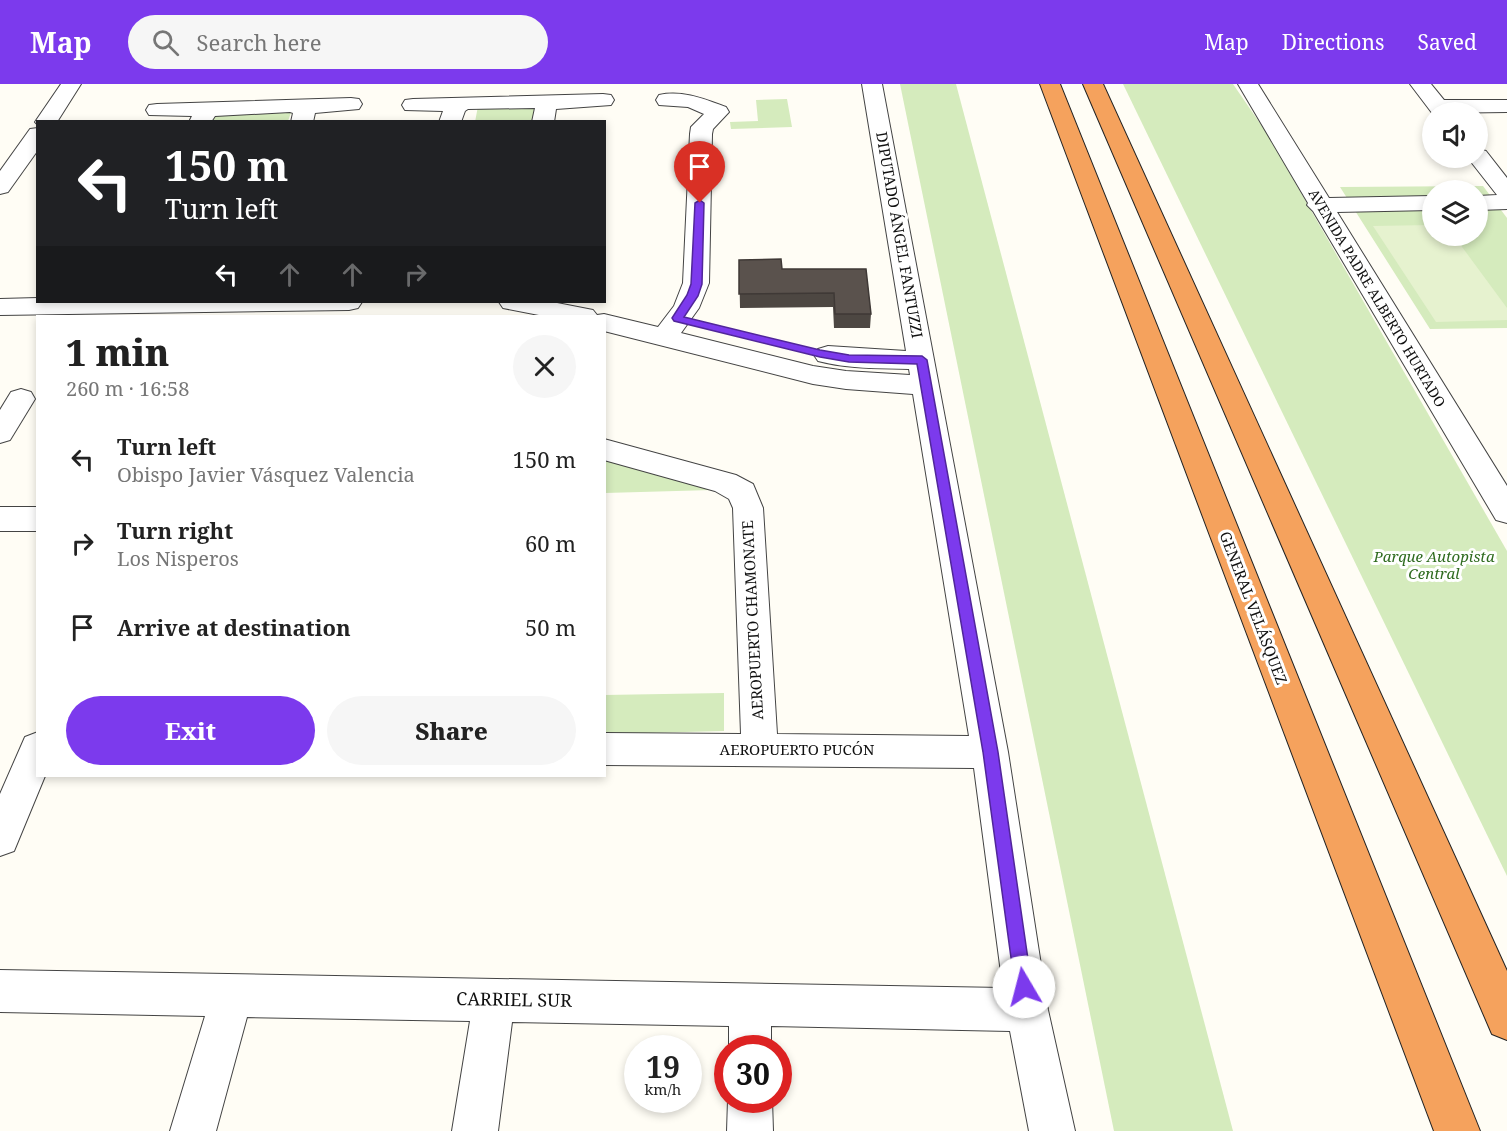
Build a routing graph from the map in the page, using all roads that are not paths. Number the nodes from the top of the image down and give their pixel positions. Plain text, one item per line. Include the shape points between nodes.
1 (70, 84) edge
2 (872, 84) edge
3 (1050, 84) edge
4 (1093, 84) edge
5 (1248, 84) edge
6 (1420, 84) edge
7 (603, 100) dead end
8 (667, 100) dead end
9 (1434, 102) edge
10 (351, 104) dead end
11 (413, 105) dead end
12 (1507, 106) edge
13 (1488, 107) edge
14 (157, 110) dead end
15 (545, 112) edge
16 (454, 113) edge
17 (303, 114) edge
18 (205, 116) edge
19 (47, 120) edge
20 (32, 142) edge
21 (0, 151) edge
22 (1487, 168) edge
23 (0, 187) edge
24 (1507, 193) edge
25 (1507, 202) edge
26 (1422, 203) edge
27 (1488, 203) edge
28 (1319, 205) junction
29 (36, 288) edge
30 (0, 289) edge
31 (606, 302) edge
32 (333, 303) edge
33 (517, 303) edge
34 (100, 304) edge
35 (0, 307) edge
36 (221, 310) edge
37 (579, 315) edge
38 (606, 322) edge
39 (671, 327) junction
40 (924, 373) junction
41 (21, 399) dead end
42 (0, 433) edge
43 (606, 450) edge
44 (1493, 467) edge
45 (1507, 512) edge
46 (0, 519) edge
47 (36, 519) edge
48 (606, 749) edge
49 (760, 750) junction
50 (990, 752) junction
51 (36, 753) edge
52 (0, 838) edge
53 (0, 991) edge
54 (232, 995) junction
55 (494, 999) junction
56 (750, 1004) junction
57 (1027, 1010) junction
58 (1507, 1019) edge
59 (750, 1035) edge
60 (750, 1113) edge
61 (193, 1131) edge
62 (475, 1131) edge
63 (750, 1131) edge
64 (1052, 1131) edge
65 (1456, 1131) edge

1 - 19 street
2 - 40 street, DIPUTADO ÁNGEL FANTUZZI
3 - 65 highway, GENERAL VELÁSQUEZ
4 - 58 highway
5 - 28 street, AVENIDA PADRE ALBERTO HURTADO
6 - 9 street
7 - 15 street
8 - 39 street via 691,101 718,112 702,128 698,272 693,296
10 - 17 street
11 - 16 street
12 - 13 street
14 - 18 street
15 - 16 street via 542,101 468,102
17 - 18 street via 290,106
20 - 21 street
20 - 23 street
22 - 24 street
25 - 27 street
26 - 28 street
28 - 44 street, AVENIDA PADRE ALBERTO HURTADO
29 - 30 street
31 - 39 street
32 - 36 street
33 - 37 street
34 - 35 street
34 - 36 street
38 - 39 street
39 - 40 street via 813,375 855,381
40 - 50 street, DIPUTADO ÁNGEL FANTUZZI
41 - 42 street
43 - 49 street, AEROPUERTO CHAMONATE via 725,483 742,492 748,508
44 - 45 street, AVENIDA PADRE ALBERTO HURTADO
46 - 47 street
48 - 49 street, AEROPUERTO PUCÓN
49 - 50 street, AEROPUERTO PUCÓN
50 - 57 street, DIPUTADO ÁNGEL FANTUZZI
51 - 52 street
53 - 54 street, CARRIEL SUR
54 - 55 street, CARRIEL SUR
54 - 61 street
55 - 56 street, CARRIEL SUR
55 - 62 street
56 - 57 street, CARRIEL SUR
56 - 59 street
57 - 64 street, DIPUTADO ÁNGEL FANTUZZI
60 - 63 street

